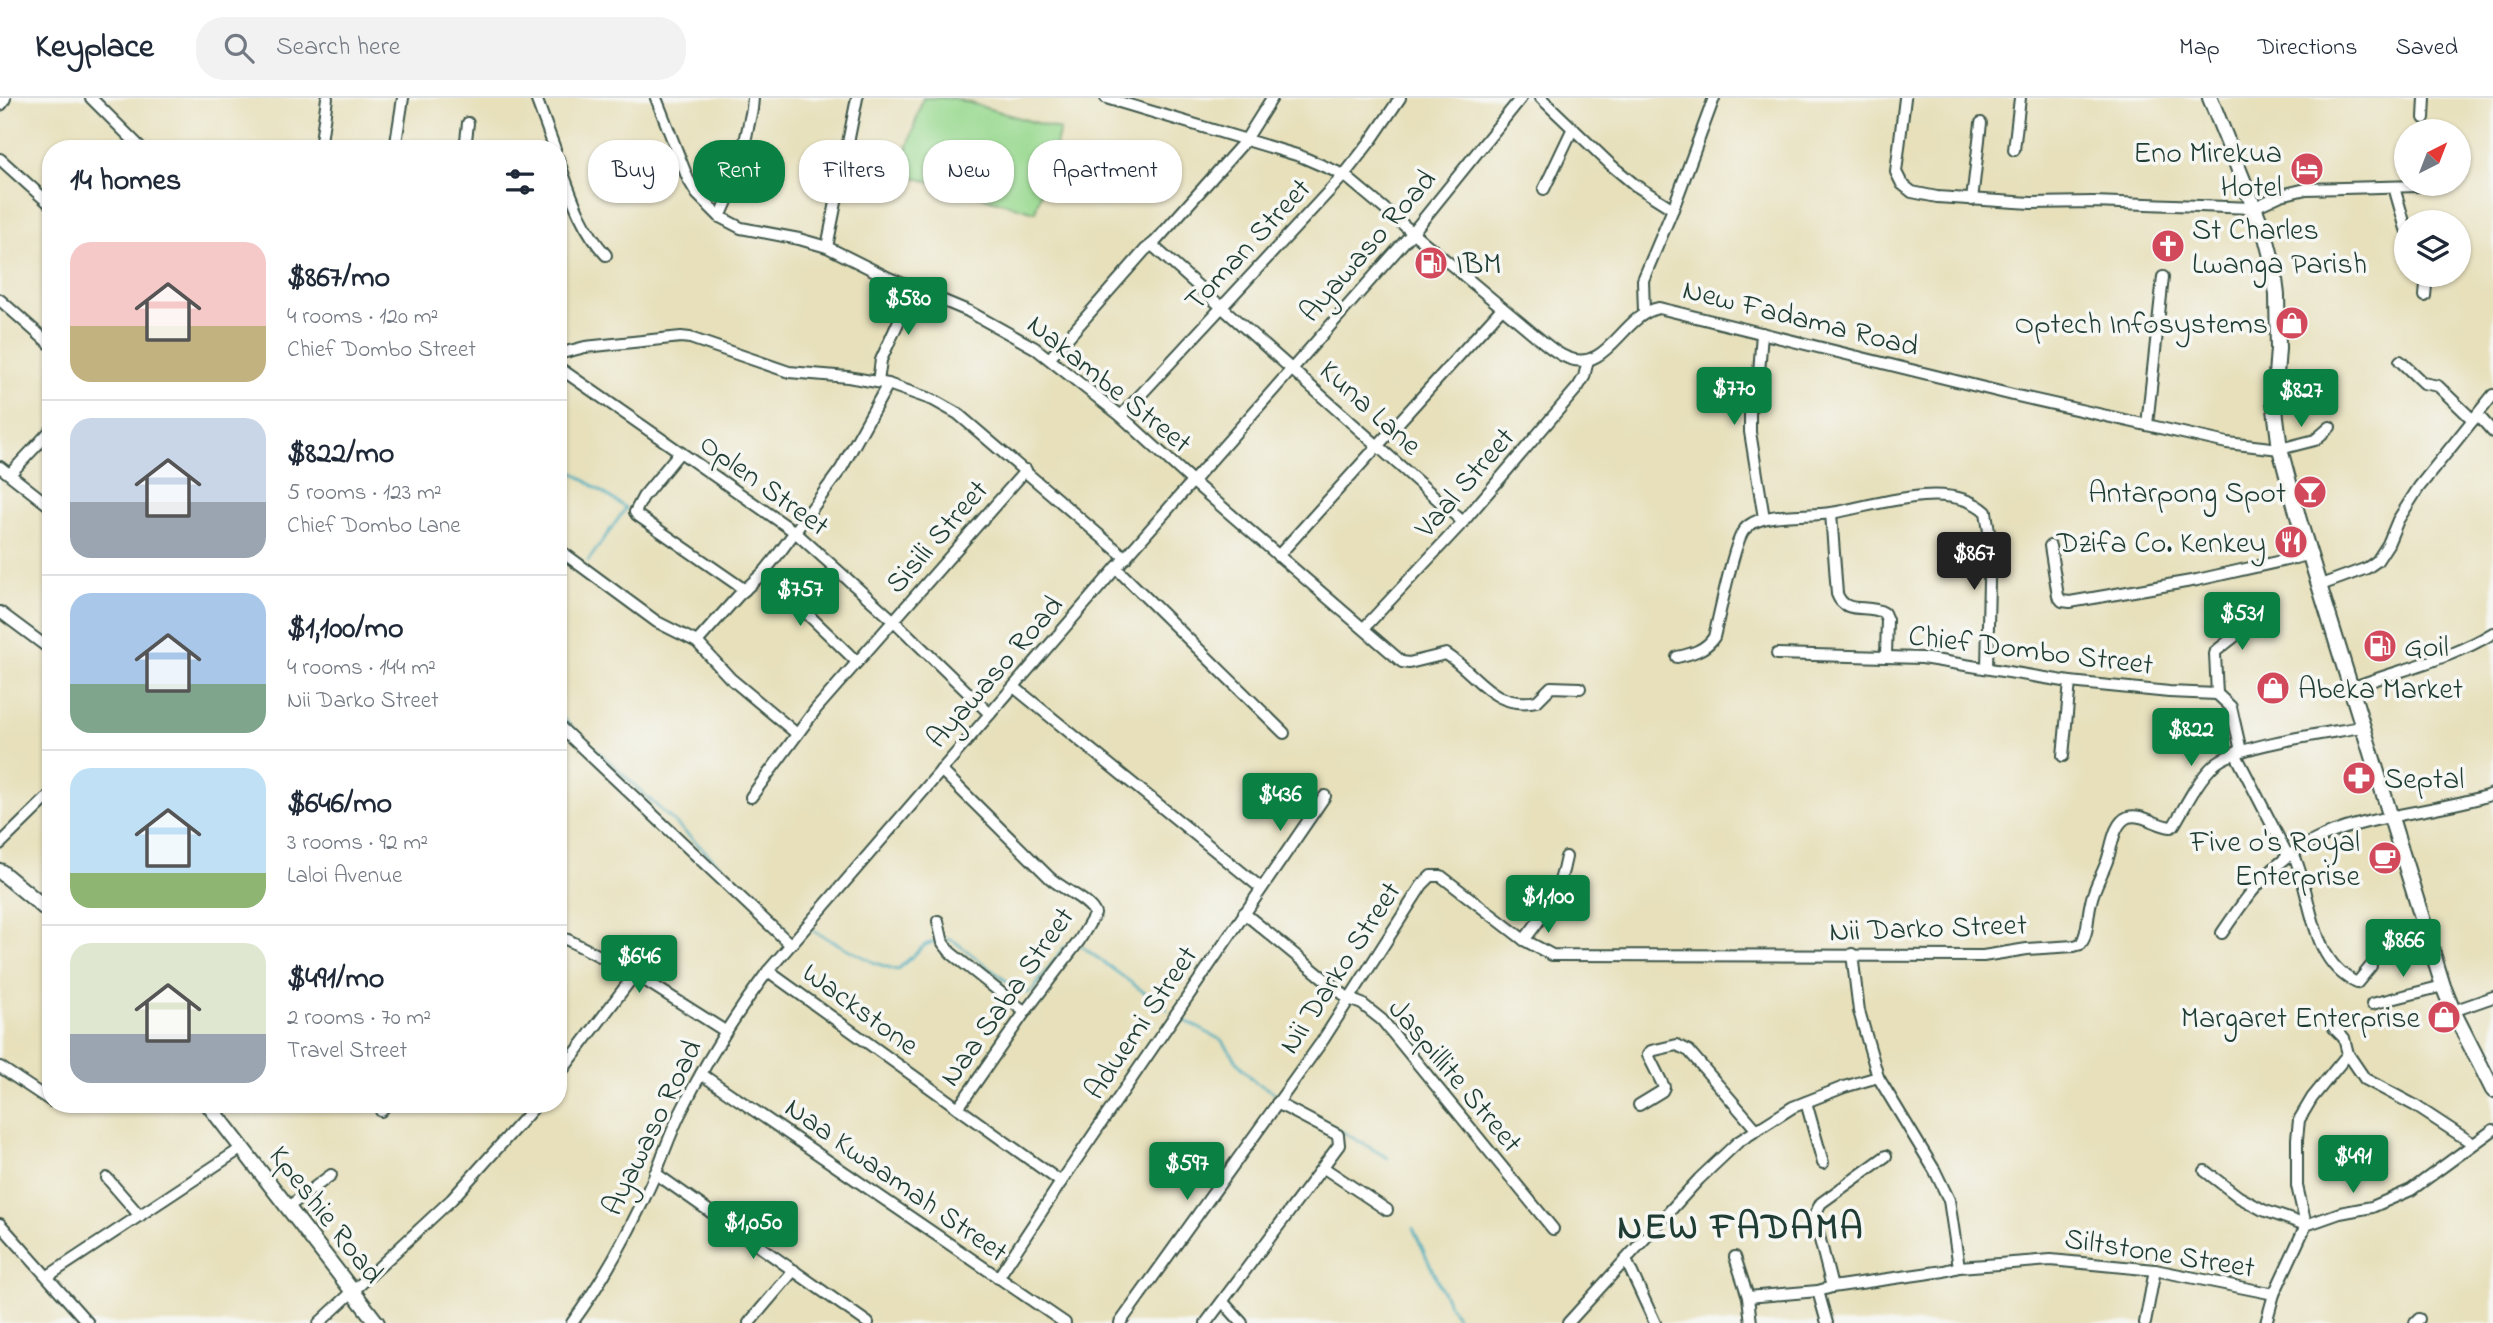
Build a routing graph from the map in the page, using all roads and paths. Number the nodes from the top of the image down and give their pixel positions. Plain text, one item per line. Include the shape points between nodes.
1 (4, 98) edge
2 (91, 98) edge
3 (327, 98) edge
4 (403, 98) edge
5 (536, 98) edge
6 (656, 98) edge
7 (753, 98) edge
8 (857, 98) edge
9 (1106, 98) edge
10 (1148, 98) edge
11 (1272, 98) edge
12 (1400, 98) edge
13 (1521, 98) edge
14 (1542, 98) edge
15 (1714, 98) edge
16 (1905, 98) edge
17 (2020, 98) edge
18 (2210, 98) edge
19 (2425, 98) edge
20 (0, 103) edge
21 (1142, 109) junction
22 (2424, 118) dead end
23 (468, 123) dead end
24 (1980, 123) dead end
25 (1573, 128) junction
26 (133, 140) edge
27 (321, 140) edge
28 (396, 140) edge
29 (466, 140) edge
30 (552, 140) edge
31 (1245, 141) junction
32 (2014, 150) dead end
33 (0, 159) edge
34 (1344, 175) junction
35 (567, 183) edge
36 (2394, 187) edge
37 (1544, 189) dead end
38 (42, 197) edge
39 (1972, 200) junction
40 (2253, 208) junction
41 (1673, 209) junction
42 (720, 217) junction
43 (1413, 232) junction
44 (1152, 245) junction
45 (827, 247) junction
46 (606, 254) dead end
47 (2163, 277) dead end
48 (2426, 287) edge
49 (914, 288) junction
50 (2425, 296) dead end
51 (0, 300) edge
52 (1222, 307) junction
53 (1502, 308) junction
54 (1644, 312) junction
55 (1762, 334) junction
56 (42, 337) edge
57 (567, 352) edge
58 (1050, 358) junction
59 (1588, 360) junction
60 (2400, 361) dead end
61 (1292, 369) junction
62 (567, 373) edge
63 (883, 383) junction
64 (2493, 395) edge
65 (1121, 416) junction
66 (2475, 417) junction
67 (2147, 425) junction
68 (2330, 427) dead end
69 (2493, 432) edge
70 (42, 438) edge
71 (1378, 445) junction
72 (2280, 449) junction
73 (680, 452) junction
74 (5, 470) edge
75 (1026, 470) junction
76 (1192, 481) junction
77 (42, 499) edge
78 (1831, 513) junction
79 (1764, 518) junction
80 (1463, 522) junction
81 (795, 531) junction
82 (2050, 546) dead end
83 (2308, 555) junction
84 (567, 556) edge
85 (1279, 556) junction
86 (1126, 558) junction
87 (1116, 568) junction
88 (764, 572) junction
89 (2318, 586) junction
90 (745, 590) junction
91 (2239, 606) dead end
92 (0, 612) edge
93 (894, 621) junction
94 (1364, 628) junction
95 (2493, 633) edge
96 (697, 642) junction
97 (42, 643) edge
98 (1777, 654) dead end
99 (1886, 655) junction
100 (1677, 657) dead end
101 (857, 662) junction
102 (1987, 668) junction
103 (2070, 682) junction
104 (1014, 687) junction
105 (1580, 688) dead end
106 (2350, 688) junction
107 (2217, 694) junction
108 (990, 714) junction
109 (2361, 727) junction
110 (567, 733) edge
111 (1284, 733) dead end
112 (797, 734) junction
113 (2238, 752) junction
114 (2063, 756) dead end
115 (941, 769) junction
116 (2493, 794) edge
117 (1325, 796) dead end
118 (751, 797) dead end
119 (42, 803) edge
120 (2391, 817) junction
121 (0, 845) edge
122 (2291, 855) junction
123 (1566, 857) dead end
124 (0, 871) edge
125 (1261, 888) junction
126 (42, 906) edge
127 (1244, 913) junction
128 (938, 921) dead end
129 (2222, 933) dead end
130 (567, 940) edge
131 (1524, 940) junction
132 (790, 944) junction
133 (1852, 954) junction
134 (2371, 967) dead end
135 (768, 971) junction
136 (635, 974) junction
137 (2443, 985) junction
138 (2493, 996) edge
139 (1349, 999) junction
140 (2372, 1004) dead end
141 (1025, 1012) junction
142 (2453, 1012) junction
143 (2334, 1028) dead end
144 (725, 1031) junction
145 (2348, 1054) junction
146 (567, 1064) edge
147 (0, 1067) edge
148 (701, 1074) junction
149 (1878, 1077) junction
150 (2493, 1090) edge
151 (42, 1095) edge
152 (1278, 1101) junction
153 (1806, 1102) junction
154 (1639, 1105) dead end
155 (958, 1108) junction
156 (215, 1113) edge
157 (529, 1113) edge
158 (1756, 1129) junction
159 (2493, 1130) edge
160 (2473, 1143) junction
161 (242, 1148) junction
162 (1886, 1156) dead end
163 (1823, 1163) dead end
164 (1324, 1168) junction
165 (2205, 1171) dead end
166 (655, 1173) junction
167 (331, 1175) dead end
168 (107, 1178) dead end
169 (1061, 1182) junction
170 (288, 1207) junction
171 (1387, 1210) dead end
172 (139, 1216) junction
173 (0, 1224) edge
174 (2306, 1226) junction
175 (1553, 1229) dead end
176 (1735, 1257) dead end
177 (1626, 1260) junction
178 (1959, 1267) junction
179 (793, 1270) junction
180 (2155, 1270) junction
181 (48, 1276) junction
182 (998, 1278) junction
183 (1832, 1287) junction
184 (353, 1291) junction
185 (1818, 1291) junction
186 (2274, 1294) junction
187 (1748, 1297) junction
188 (1223, 1302) junction
189 (79, 1314) junction
190 (69, 1323) edge
191 (88, 1323) edge
192 (319, 1323) edge
193 (377, 1323) edge
194 (572, 1323) edge
195 (749, 1323) edge
196 (868, 1323) edge
197 (1065, 1323) edge
198 (1120, 1323) edge
199 (1206, 1323) edge
200 (1242, 1323) edge
201 (1568, 1323) edge
202 (1655, 1323) edge
203 (1751, 1323) edge
204 (1827, 1323) edge
205 (2145, 1323) edge
206 (2266, 1323) edge

1 - 20 street
2 - 26 street
3 - 27 street
4 - 28 street
5 - 30 street
6 - 42 street, Nakambe Street via 688,180
7 - 42 street via 737,179
8 - 45 street
9 - 21 street
10 - 21 street
11 - 31 street
12 - 34 street, Toman Street
13 - 43 street, Ayawaso Road
14 - 25 street
15 - 41 street
16 - 39 street via 1896,172 1902,184 1912,192
17 - 32 street
18 - 40 street
19 - 22 street
21 - 31 street
23 - 29 street
24 - 39 street
25 - 37 street
25 - 41 street via 1635,186
31 - 34 street via 1300,156
31 - 44 street
33 - 38 street
34 - 43 street
34 - 52 street, Toman Street
35 - 46 street via 590,237
36 - 40 street via 2306,190
39 - 40 street
40 - 72 street via 2266,237 2277,295 2274,401
41 - 54 street via 1643,279
42 - 45 street, Nakambe Street via 741,228
43 - 53 street
43 - 61 street, Ayawaso Road
44 - 52 street, Kuna Lane
44 - 58 street
45 - 49 street, Nakambe Street
47 - 67 street
48 - 50 street
49 - 58 street, Nakambe Street via 968,311
49 - 63 street via 881,360
51 - 56 street
52 - 61 street, Kuna Lane
52 - 65 street, Toman Street
53 - 59 street via 1565,358
53 - 71 street
54 - 55 street, New Fadama Road via 1666,309
54 - 59 street, New Fadama Road via 1602,354
55 - 67 street, New Fadama Road
55 - 79 street via 1750,432
57 - 63 street via 681,337 789,372
58 - 65 street, Nakambe Street
59 - 80 street, Vaal Street via 1578,387
60 - 66 street via 2423,383 2438,386
61 - 71 street, Kuna Lane
61 - 76 street, Ayawaso Road
62 - 73 street, Oplen Street
63 - 75 street via 958,414
63 - 81 street via 841,469
64 - 66 street
65 - 76 street, Nakambe Street
66 - 69 street
66 - 89 street via 2419,487 2377,561
67 - 72 street, New Fadama Road via 2227,443
68 - 72 street via 2315,440
70 - 74 street
71 - 80 street, Kuna Lane
71 - 85 street
72 - 83 street
73 - 81 street, Oplen Street
73 - 90 street via 636,508 636,515
74 - 77 street
75 - 86 street
75 - 93 street, Sisili Street
76 - 85 street, Nakambe Street
76 - 86 street, Ayawaso Road
78 - 79 street
78 - 99 street via 1839,600 1847,607 1884,614
78 - 102 street via 1921,496 1973,503 1986,512 1990,538
79 - 100 street via 1748,525 1739,539 1714,637 1698,651
80 - 94 street, Vaal Street
81 - 88 street
81 - 93 street, Oplen Street
82 - 83 street via 2058,596 2070,602
83 - 89 street
84 - 96 street via 657,622
85 - 94 street, Nakambe Street
86 - 87 street, Ayawaso Road
87 - 104 street, Ayawaso Road
87 - 111 street
88 - 90 street
88 - 101 street
89 - 106 street
90 - 96 street
91 - 107 street via 2234,636 2215,654
92 - 97 street
93 - 101 street, Sisili Street
93 - 108 street, Oplen Street
94 - 105 street, Nakambe Street via 1405,663 1449,656 1503,699 1534,702 1551,687
95 - 106 street via 2450,655
96 - 112 street via 730,678
98 - 99 street, Chief Dombo Street
99 - 102 street, Chief Dombo Street
101 - 112 street, Sisili Street
102 - 103 street, Chief Dombo Street
103 - 107 street, Chief Dombo Street
103 - 114 street
104 - 108 street, Ayawaso Road
104 - 125 street
106 - 109 street
107 - 113 street via 2231,707
108 - 115 street, Ayawaso Road
109 - 113 street
109 - 120 street
110 - 132 street
112 - 118 street, Sisili Street
113 - 122 street
113 - 133 street, Nii Darko Street via 2213,765 2171,827 2138,816 2122,821 2093,894 2081,944 1983,956
115 - 132 street, Ayawaso Road
115 - 141 street, Naa Saba Street via 1050,878 1094,910 1077,944
116 - 120 street
117 - 125 street, Aduemi Street
119 - 121 street
120 - 122 street via 2328,835
120 - 137 street
122 - 129 street via 2262,880
122 - 134 street via 2303,875 2321,946 2331,963 2357,983
123 - 131 street via 1549,909
124 - 126 street
125 - 127 street, Aduemi Street
127 - 139 street, Jaspillite Street
127 - 169 street, Aduemi Street
128 - 141 street via 951,953
130 - 136 street
131 - 133 street, Nii Darko Street via 1552,955
131 - 139 street, Nii Darko Street via 1449,881 1431,876
132 - 135 street, Ayawaso Road
133 - 149 street via 1859,1011
135 - 144 street, Ayawaso Road
135 - 155 street, Wackstone
136 - 144 street
136 - 146 street
137 - 140 street
137 - 142 street
138 - 142 street
139 - 152 street, Nii Darko Street
139 - 175 street, Jaspillite Street via 1373,1012
141 - 155 street, Naa Saba Street
142 - 150 street
143 - 145 street via 2344,1038
144 - 148 street, Ayawaso Road
145 - 160 street via 2365,1079
145 - 174 street via 2299,1120 2297,1186
147 - 151 street
148 - 166 street, Ayawaso Road
148 - 182 street, Naa Kwaamah Street
149 - 153 street
149 - 178 street via 1949,1200
152 - 164 street via 1338,1135 1339,1145
152 - 198 street, Nii Darko Street
153 - 158 street
153 - 163 street
154 - 158 street via 1664,1087 1648,1055 1677,1045 1689,1051
155 - 169 street, Wackstone
156 - 161 street, Kpeshie Road
157 - 184 street via 466,1185
158 - 177 street via 1718,1160
159 - 160 street
160 - 174 street via 2412,1189 2372,1207
161 - 170 street, Kpeshie Road
161 - 172 street
162 - 183 street via 1821,1203 1814,1216
164 - 171 street
164 - 188 street
165 - 174 street via 2239,1197
166 - 179 street
166 - 194 street, Ayawaso Road via 607,1273
167 - 170 street
168 - 172 street
169 - 182 street, Aduemi Street
170 - 184 street, Kpeshie Road
172 - 181 street
173 - 181 street
174 - 186 street
176 - 187 street
177 - 201 street
177 - 202 street
178 - 180 street, Siltstone Street via 2051,1260
178 - 183 street, Siltstone Street
179 - 195 street
179 - 196 street
180 - 186 street, Siltstone Street
180 - 205 street
181 - 189 street
182 - 197 street, Naa Kwaamah Street
183 - 185 street, Siltstone Street
184 - 192 street
184 - 193 street, Kpeshie Road
185 - 187 street, Siltstone Street
185 - 204 street
186 - 206 street
187 - 203 street
188 - 199 street
188 - 200 street
189 - 190 street
189 - 191 street

